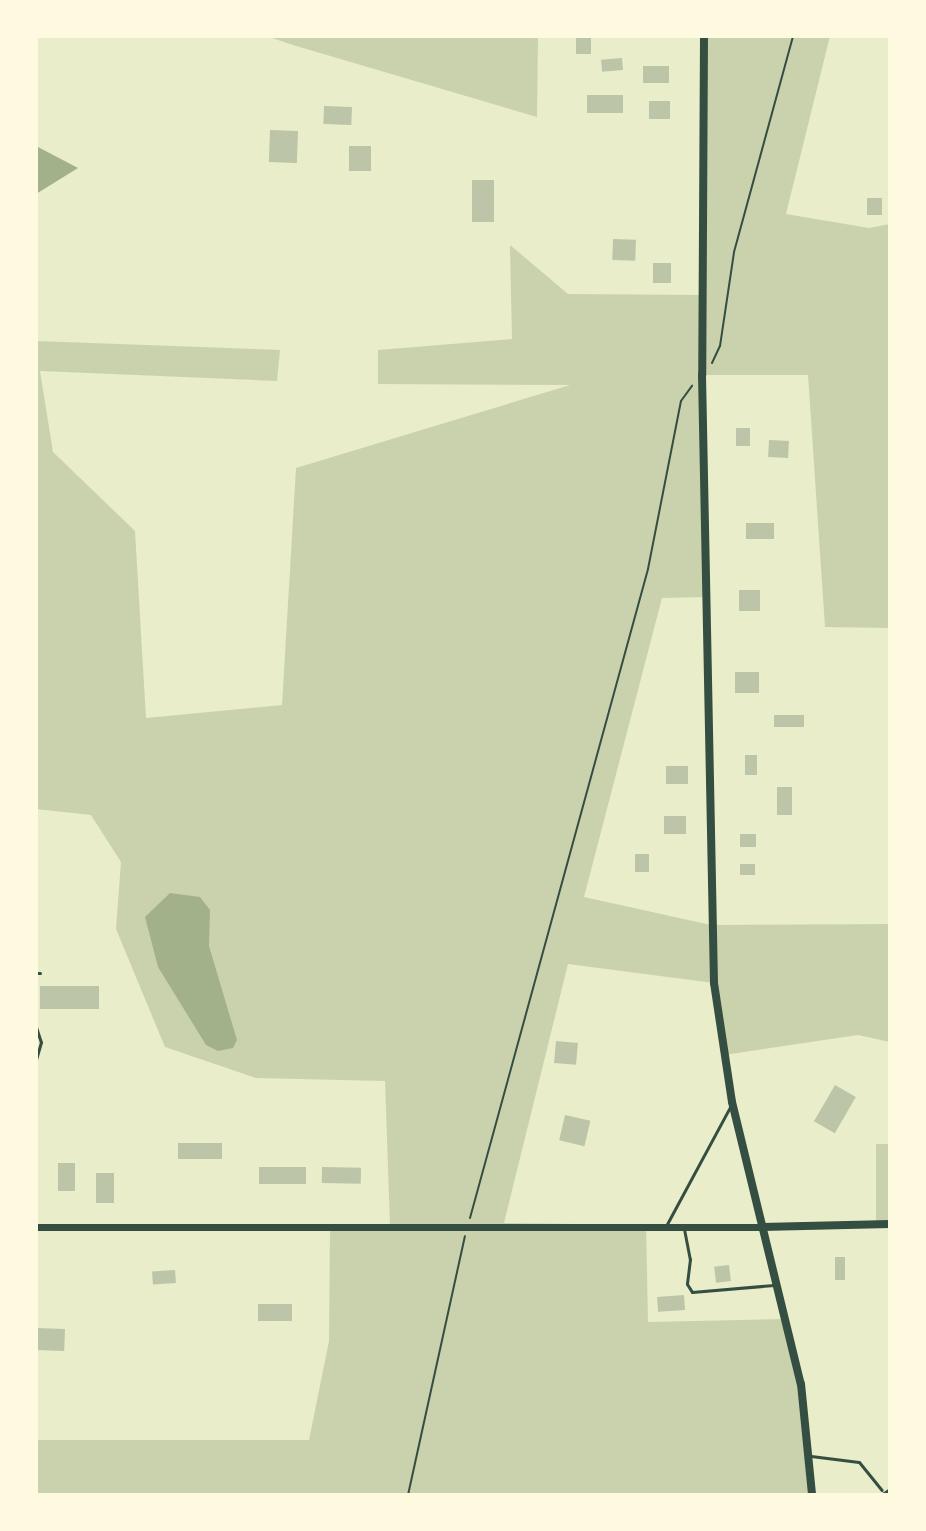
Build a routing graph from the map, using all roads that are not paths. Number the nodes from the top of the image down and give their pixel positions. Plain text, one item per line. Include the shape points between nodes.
1 (704, 36) edge
2 (36, 1027) edge
3 (36, 1060) edge
4 (732, 1102) junction
5 (667, 1224) junction
6 (890, 1224) edge
7 (683, 1225) junction
8 (36, 1227) edge
9 (761, 1227) junction
10 (776, 1285) junction
11 (811, 1456) junction
12 (890, 1489) edge
13 (882, 1492) edge
14 (812, 1495) edge

1 - 4 street via 702,375 712,952
2 - 3 lane via 41,1042
4 - 5 lane
4 - 9 street
5 - 7 street
5 - 8 street
6 - 9 street
7 - 9 street
7 - 10 lane via 692,1292
9 - 10 street
10 - 11 street via 801,1384
11 - 13 lane via 859,1462
11 - 14 street
12 - 13 lane

